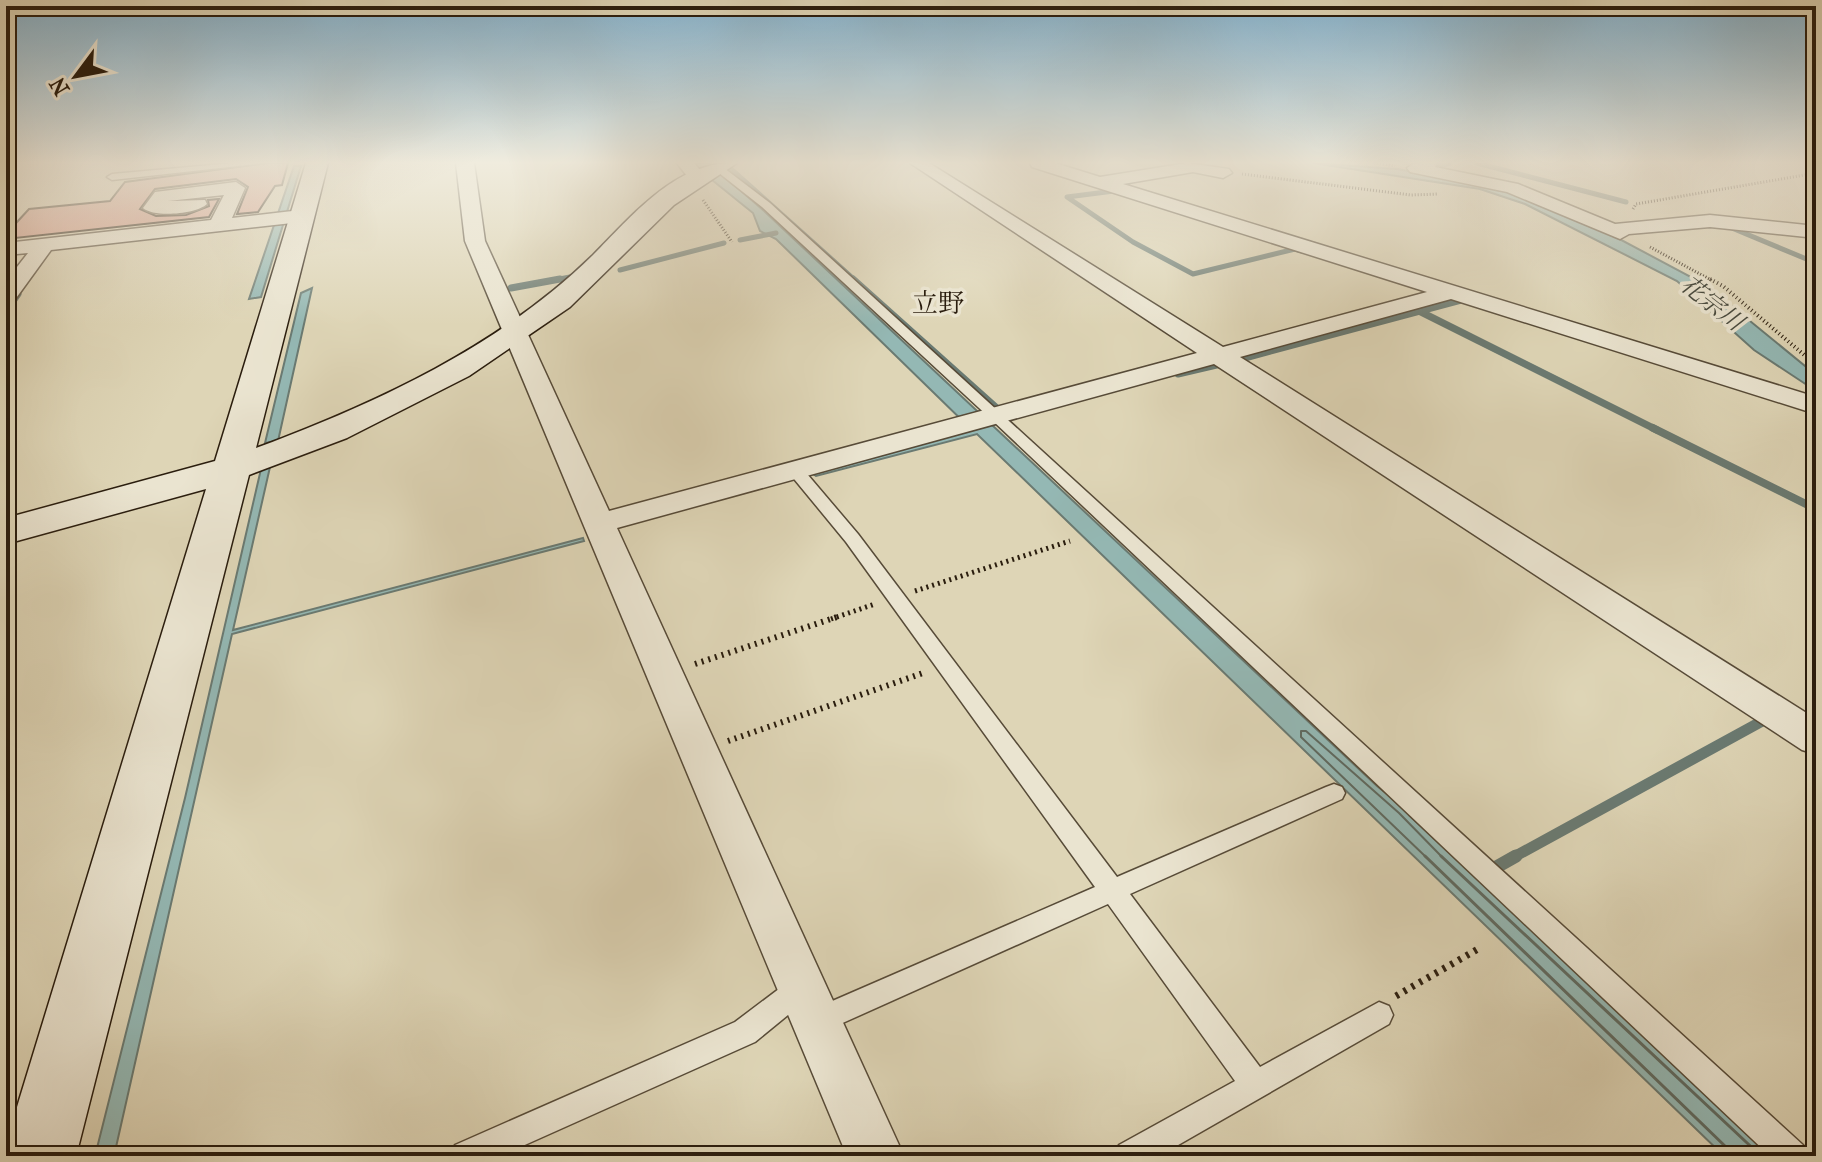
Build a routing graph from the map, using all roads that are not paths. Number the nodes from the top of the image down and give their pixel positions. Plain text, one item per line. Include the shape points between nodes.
1 (223, 217) edge
2 (290, 217) edge
3 (301, 217) edge
4 (472, 217) edge
5 (645, 217) edge
6 (778, 217) edge
7 (1003, 217) edge
8 (1210, 217) edge
9 (1582, 217) edge
10 (219, 225) junction
11 (1816, 232) edge
12 (46, 243) junction
13 (6, 249) edge
14 (1449, 293) junction
15 (6, 296) edge
16 (515, 333) junction
17 (1220, 356) junction
18 (1816, 406) edge
19 (983, 421) junction
20 (229, 471) junction
21 (796, 471) junction
22 (599, 523) junction
23 (6, 531) edge
24 (1816, 739) edge
25 (1334, 793) dead end
26 (1112, 891) junction
27 (809, 1004) junction
28 (1376, 1017) road end
29 (1256, 1085) junction
30 (32, 1148) edge
31 (466, 1156) edge
32 (876, 1156) edge
33 (1130, 1156) edge
34 (1792, 1156) edge

1 - 10 street
2 - 10 street
3 - 20 street
4 - 16 street via 475,241
5 - 16 street via 581,282
6 - 19 lane
7 - 17 street
8 - 14 street
9 - 11 street via 1617,232 1710,221
10 - 12 street
12 - 13 street
12 - 15 street
14 - 17 street
14 - 18 street
16 - 20 street via 447,377 376,413
16 - 22 street
17 - 19 street
17 - 24 street
19 - 21 street
19 - 34 lane
20 - 23 street
20 - 30 street
21 - 22 street
21 - 26 lane
22 - 27 street
25 - 26 lane
26 - 27 lane
26 - 29 lane
27 - 31 lane
27 - 32 street
28 - 29 lane
29 - 33 lane

